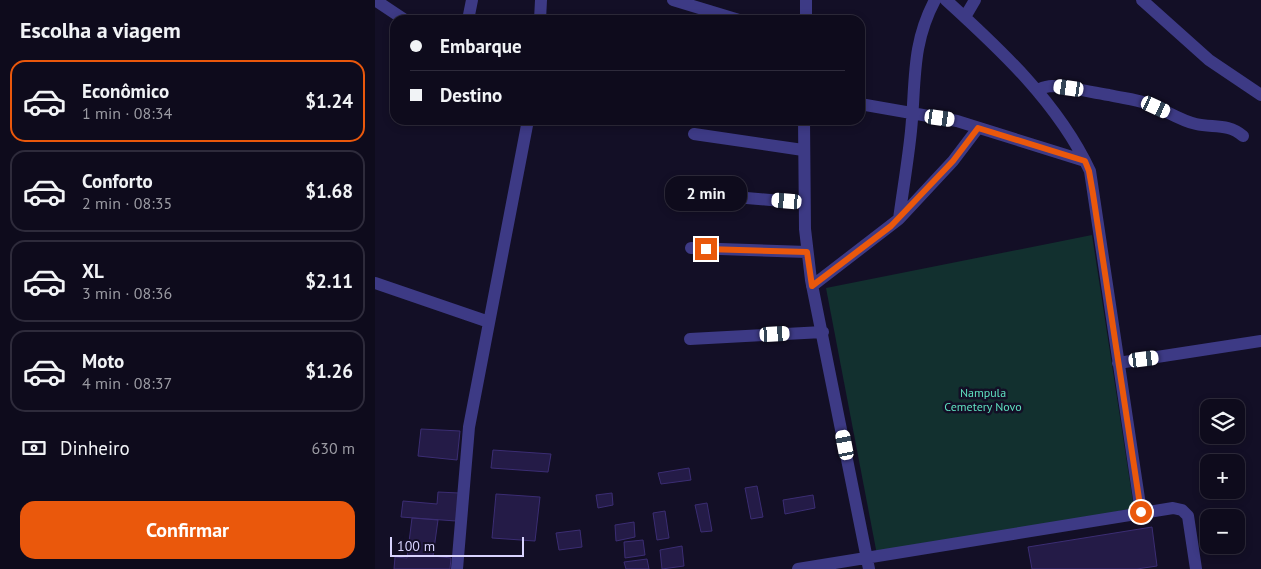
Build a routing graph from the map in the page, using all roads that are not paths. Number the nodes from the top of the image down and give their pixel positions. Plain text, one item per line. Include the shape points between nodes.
1 (375, 0) edge
2 (472, 0) edge
3 (541, 0) edge
4 (673, 0) edge
5 (806, 0) edge
6 (935, 0) edge
7 (946, 0) edge
8 (975, 0) edge
9 (1142, 0) edge
10 (398, 15) edge
11 (469, 15) edge
12 (540, 15) edge
13 (722, 15) edge
14 (806, 15) edge
15 (965, 17) junction
16 (1037, 90) junction
17 (1261, 95) edge
18 (865, 105) edge
19 (913, 114) junction
20 (527, 125) edge
21 (804, 125) edge
22 (978, 128) junction
23 (695, 134) dead end
24 (1243, 136) dead end
25 (803, 150) junction
26 (1085, 161) junction
27 (735, 197) dead end
28 (804, 202) junction
29 (899, 219) junction
30 (691, 248) dead end
31 (807, 252) junction
32 (375, 283) edge
33 (812, 286) junction
34 (489, 322) junction
35 (823, 332) junction
36 (690, 339) dead end
37 (1261, 342) edge
38 (1118, 363) junction
39 (1141, 512) junction
40 (868, 563) edge
41 (457, 569) edge
42 (799, 569) edge
43 (1196, 569) edge

1 - 10 street
2 - 11 street
3 - 12 street
4 - 13 street
5 - 14 street
6 - 19 street via 920,37
7 - 15 street
8 - 15 street
9 - 17 street via 1209,60
15 - 16 street
16 - 24 street via 1051,86 1147,103 1187,121 1227,127
16 - 26 street
18 - 19 street
19 - 22 street
19 - 29 street
20 - 34 street
21 - 25 street
22 - 26 street
22 - 29 street via 953,161
23 - 25 street
25 - 28 street
26 - 38 street via 1093,194
27 - 28 street
28 - 31 street
29 - 33 street
30 - 31 street
31 - 33 street
32 - 34 street
33 - 35 street
34 - 41 street via 469,427
35 - 36 street
35 - 40 street
37 - 38 street
38 - 39 street
39 - 40 street
39 - 43 street via 1173,508 1188,516
40 - 42 street

